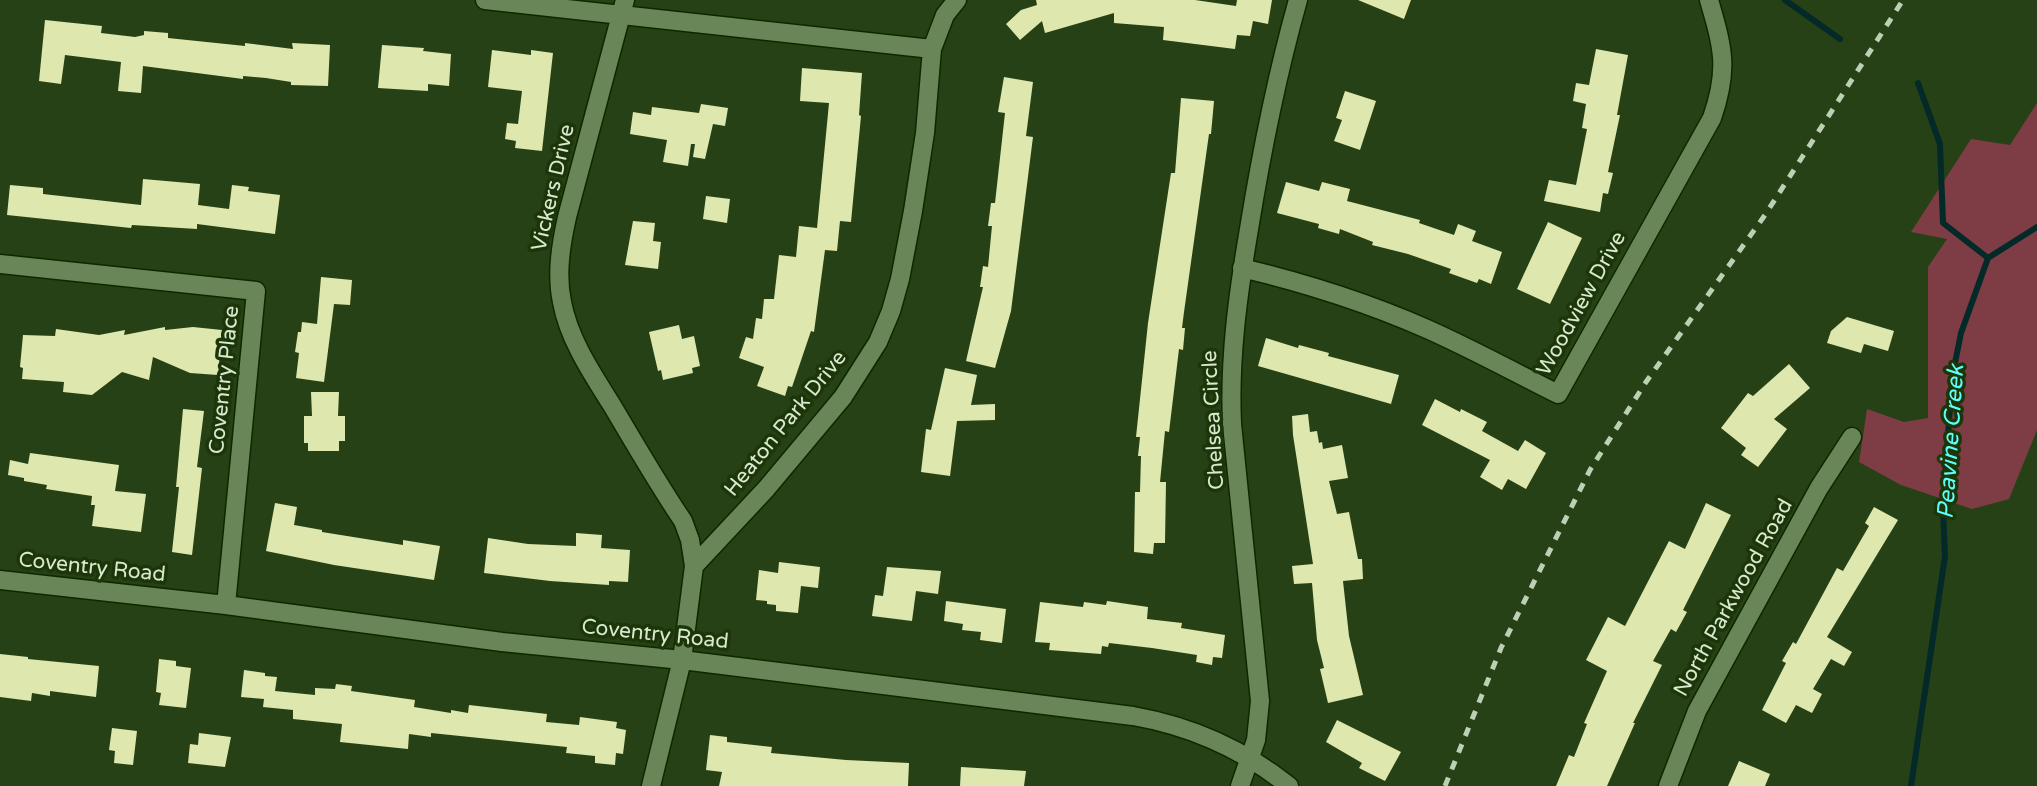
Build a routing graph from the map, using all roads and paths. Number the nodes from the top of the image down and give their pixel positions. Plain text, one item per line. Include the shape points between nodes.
1 (485, 0) edge
2 (957, 0) edge
3 (1298, 0) edge
4 (1709, 0) edge
5 (623, 8) edge
6 (932, 49) junction
7 (0, 264) edge
8 (1242, 268) junction
9 (1852, 438) dead end
10 (694, 566) junction
11 (0, 580) edge
12 (226, 605) junction
13 (682, 660) junction
14 (1249, 759) junction
15 (651, 786) edge
16 (1240, 786) edge
17 (1289, 786) edge
18 (1668, 786) edge

1 - 5 street
2 - 6 street, Heaton Park Drive via 945,15
3 - 8 street, Chelsea Circle via 1264,132
4 - 8 street, Woodview Drive via 1723,65 1712,118 1558,394 1403,319
5 - 6 street
5 - 10 street, Vickers Drive via 561,244 561,300 596,379 683,521
6 - 10 street, Heaton Park Drive via 913,211 900,279 878,342 843,397
7 - 12 street, Coventry Place via 257,291
8 - 14 street, Chelsea Circle via 1230,380 1260,701
9 - 18 street, North Parkwood Road via 1807,510 1697,711
10 - 13 street
11 - 12 street, Coventry Road
12 - 13 street, Coventry Road via 502,642
13 - 14 street, Coventry Road via 1133,716 1186,728
13 - 15 street
14 - 16 street, Chelsea Circle
14 - 17 street, Coventry Road

